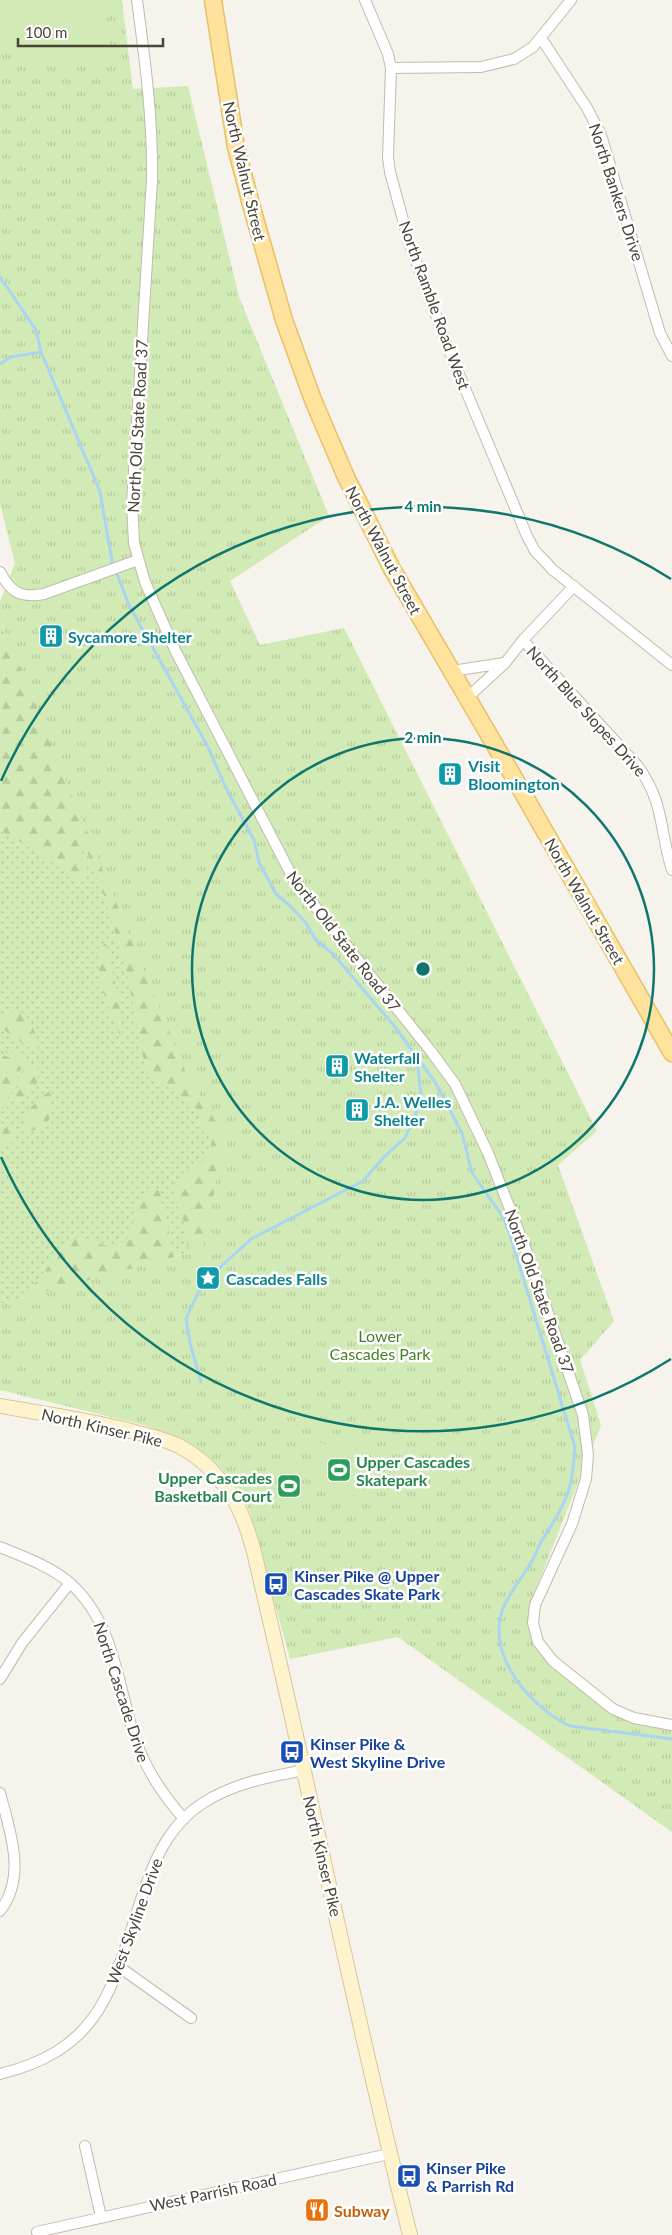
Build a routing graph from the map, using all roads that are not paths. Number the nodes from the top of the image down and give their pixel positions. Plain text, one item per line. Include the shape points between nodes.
1 (137, 0) edge
2 (212, 0) edge
3 (365, 0) edge
4 (571, 0) edge
5 (541, 38) junction
6 (391, 68) junction
7 (672, 356) edge
8 (138, 560) junction
9 (0, 572) edge
10 (574, 586) junction
11 (523, 640) junction
12 (505, 663) junction
13 (672, 665) edge
14 (452, 671) junction
15 (468, 697) junction
16 (672, 870) edge
17 (672, 1053) edge
18 (0, 1406) edge
19 (0, 1547) edge
20 (70, 1583) junction
21 (0, 1679) edge
22 (672, 1725) edge
23 (304, 1770) junction
24 (0, 1793) edge
25 (184, 1819) junction
26 (0, 1911) edge
27 (118, 1966) junction
28 (191, 2018) dead end
29 (0, 2074) edge
30 (85, 2146) dead end
31 (389, 2154) junction
32 (101, 2217) junction
33 (37, 2232) dead end
34 (410, 2235) edge

1 - 8 street, North Old State Road 37 via 153,139 133,473 133,525
2 - 14 main road, North Walnut Street via 236,147 271,278 296,354 367,522
3 - 6 street, North Ramble Road West
4 - 5 street
5 - 6 street via 524,54 493,66
5 - 7 street, North Bankers Drive via 601,135 660,333
6 - 10 street, North Ramble Road West via 390,172 421,278 527,536 543,560
8 - 9 street via 44,594 29,596 10,587
8 - 22 street, North Old State Road 37 via 176,652 285,865 455,1084 488,1152 528,1255 583,1415 588,1440 586,1479 572,1524 535,1605 533,1623 538,1642 553,1661 613,1710 634,1718
10 - 11 street
10 - 13 street, North Ramble Road West
11 - 12 street
11 - 16 street, North Blue Slopes Drive via 648,781 660,810
12 - 14 street
12 - 15 street
14 - 15 main road, North Walnut Street
15 - 17 main road, North Walnut Street
18 - 23 street, North Kinser Pike via 163,1439 192,1454 220,1479 248,1532
19 - 20 street, North Cascade Drive via 28,1558
20 - 21 street via 17,1650
20 - 25 street, North Cascade Drive via 93,1608 104,1628 145,1764 162,1793
23 - 25 street, West Skyline Drive via 230,1789 202,1803
23 - 31 street, North Kinser Pike
24 - 26 street via 15,1870 11,1893
25 - 27 street, West Skyline Drive via 172,1831 156,1859
27 - 28 street
27 - 29 street, West Skyline Drive via 98,2012 69,2045 35,2064
30 - 32 street
31 - 32 street, West Parrish Road
31 - 34 street, North Kinser Pike
32 - 33 street, West Parrish Road

